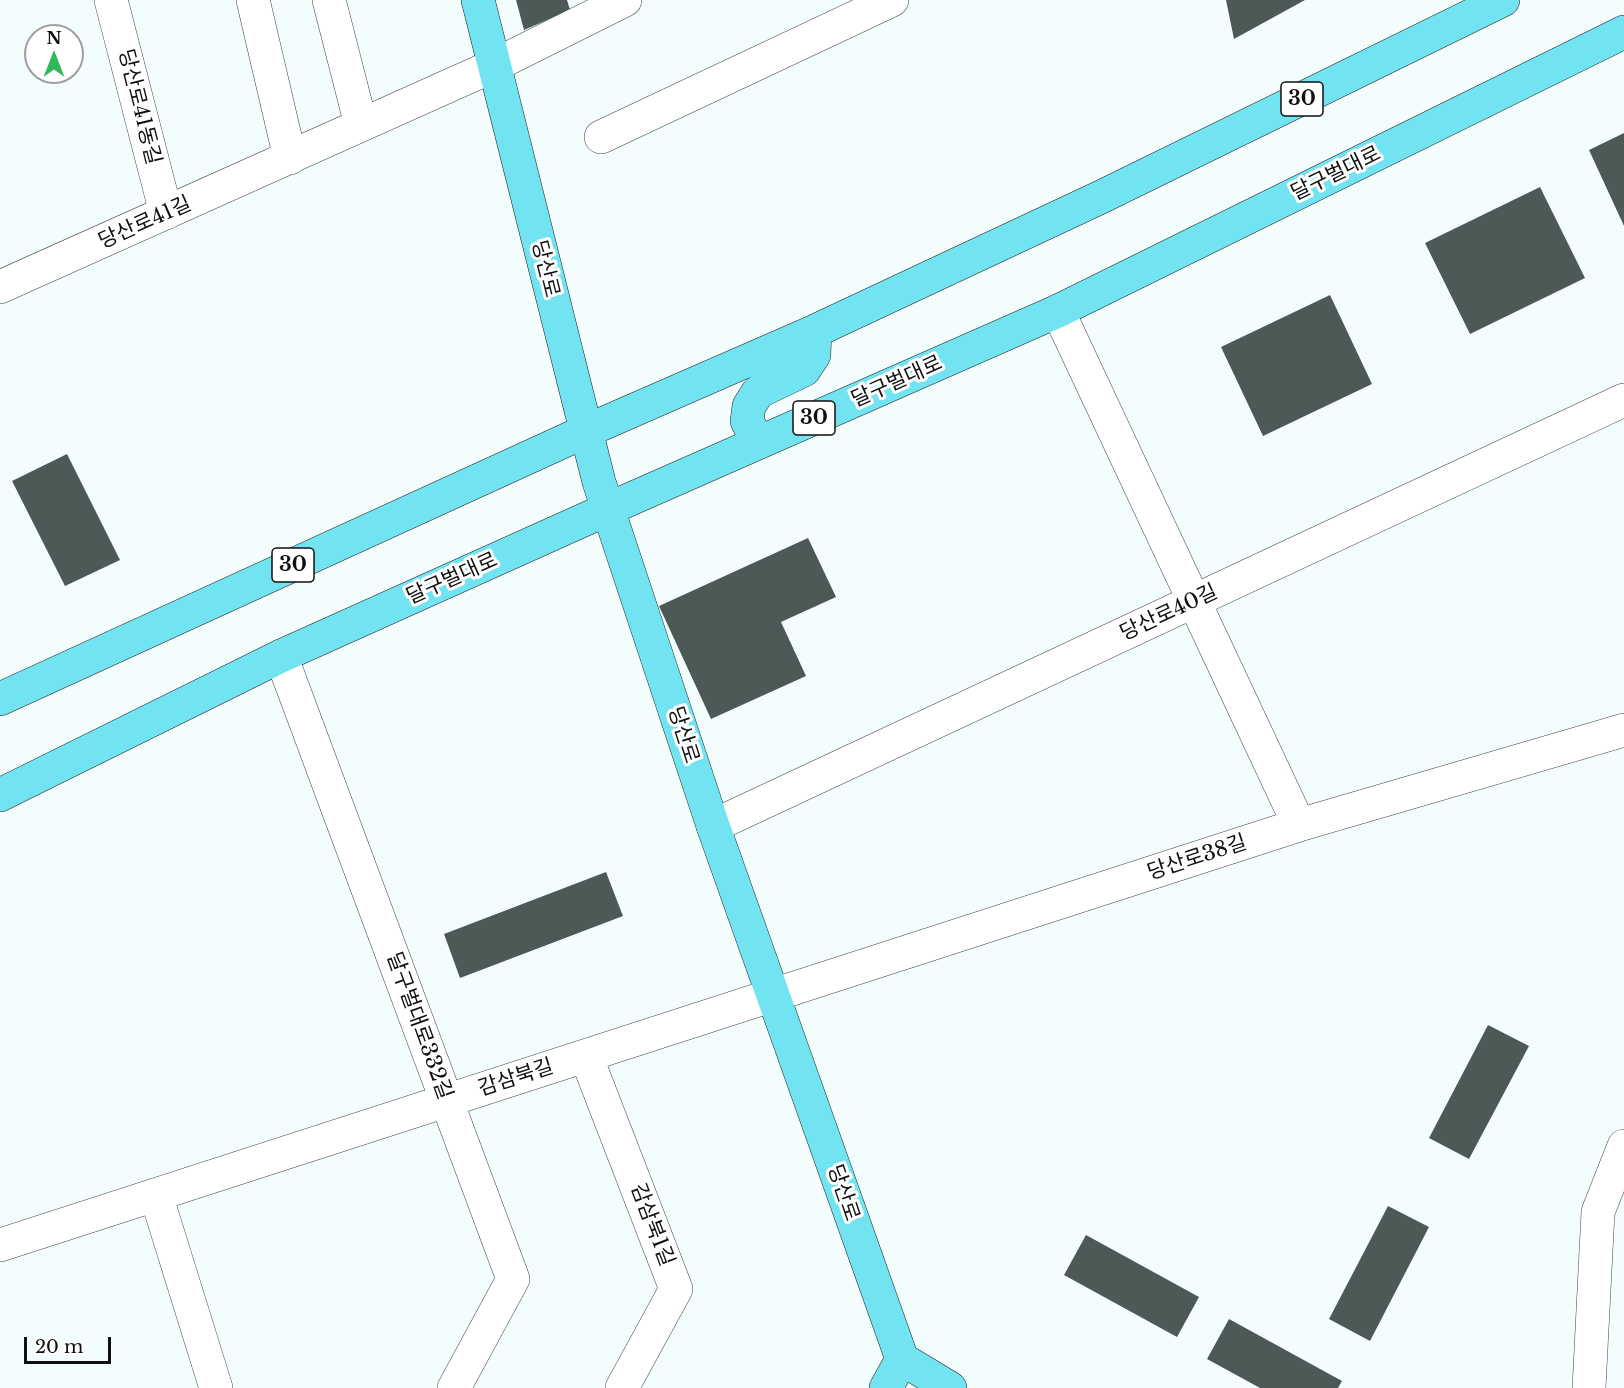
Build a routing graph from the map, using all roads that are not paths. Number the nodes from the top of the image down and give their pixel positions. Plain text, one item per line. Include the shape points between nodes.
1 (111, 0) edge
2 (253, 0) edge
3 (329, 0) edge
4 (478, 0) edge
5 (625, 0) edge
6 (892, 0) edge
7 (1503, 0) edge
8 (1624, 32) edge
9 (493, 66) junction
10 (361, 126) junction
11 (601, 137) dead end
12 (290, 158) junction
13 (166, 213) junction
14 (0, 287) edge
15 (1058, 311) junction
16 (815, 331) junction
17 (1624, 400) edge
18 (586, 431) junction
19 (758, 442) junction
20 (608, 509) junction
21 (1195, 601) junction
22 (281, 656) junction
23 (0, 699) edge
24 (1624, 730) edge
25 (0, 795) edge
26 (1299, 825) junction
27 (713, 826) junction
28 (773, 995) junction
29 (586, 1056) junction
30 (447, 1101) junction
31 (1624, 1146) edge
32 (156, 1195) junction
33 (0, 1245) edge
34 (902, 1359) junction
35 (216, 1388) edge
36 (454, 1388) edge
37 (622, 1388) edge
38 (886, 1388) edge
39 (950, 1388) edge
40 (1589, 1388) edge

1 - 13 street, 당산로41동길
2 - 12 street
3 - 10 street
4 - 9 main road, 당산로
5 - 9 street
6 - 11 street
7 - 16 main road, 30 via 1101,197
8 - 15 main road, 달구벌대로 / 30
9 - 10 street, 당산로41길
9 - 18 main road, 당산로
10 - 12 street, 당산로41길
12 - 13 street, 당산로41길
13 - 14 street, 당산로41길
15 - 19 main road, 달구벌대로 / 30
15 - 21 street
16 - 18 main road, 30
16 - 19 main road via 814,355 804,370 758,392 748,406 747,421
17 - 21 street, 당산로40길
18 - 20 main road, 당산로
18 - 23 main road, 30
19 - 20 main road, 달구벌대로 / 30
20 - 22 main road, 달구벌대로 / 30
20 - 27 main road, 당산로
21 - 26 street
21 - 27 street, 당산로40길
22 - 25 main road, 달구벌대로 / 30
22 - 30 street, 달구벌대로332길
24 - 26 street, 당산로38길
26 - 28 street, 당산로38길
27 - 28 main road, 당산로
28 - 29 street, 감삼북길
28 - 34 main road, 당산로
29 - 30 street, 감삼북길
29 - 37 street, 감삼북1길 via 676,1289
30 - 32 street, 감삼북길
30 - 36 street, 달구벌대로332길 via 513,1279
31 - 40 street via 1598,1212
32 - 33 street, 감삼북길
32 - 35 street
34 - 38 main road
34 - 39 main road

